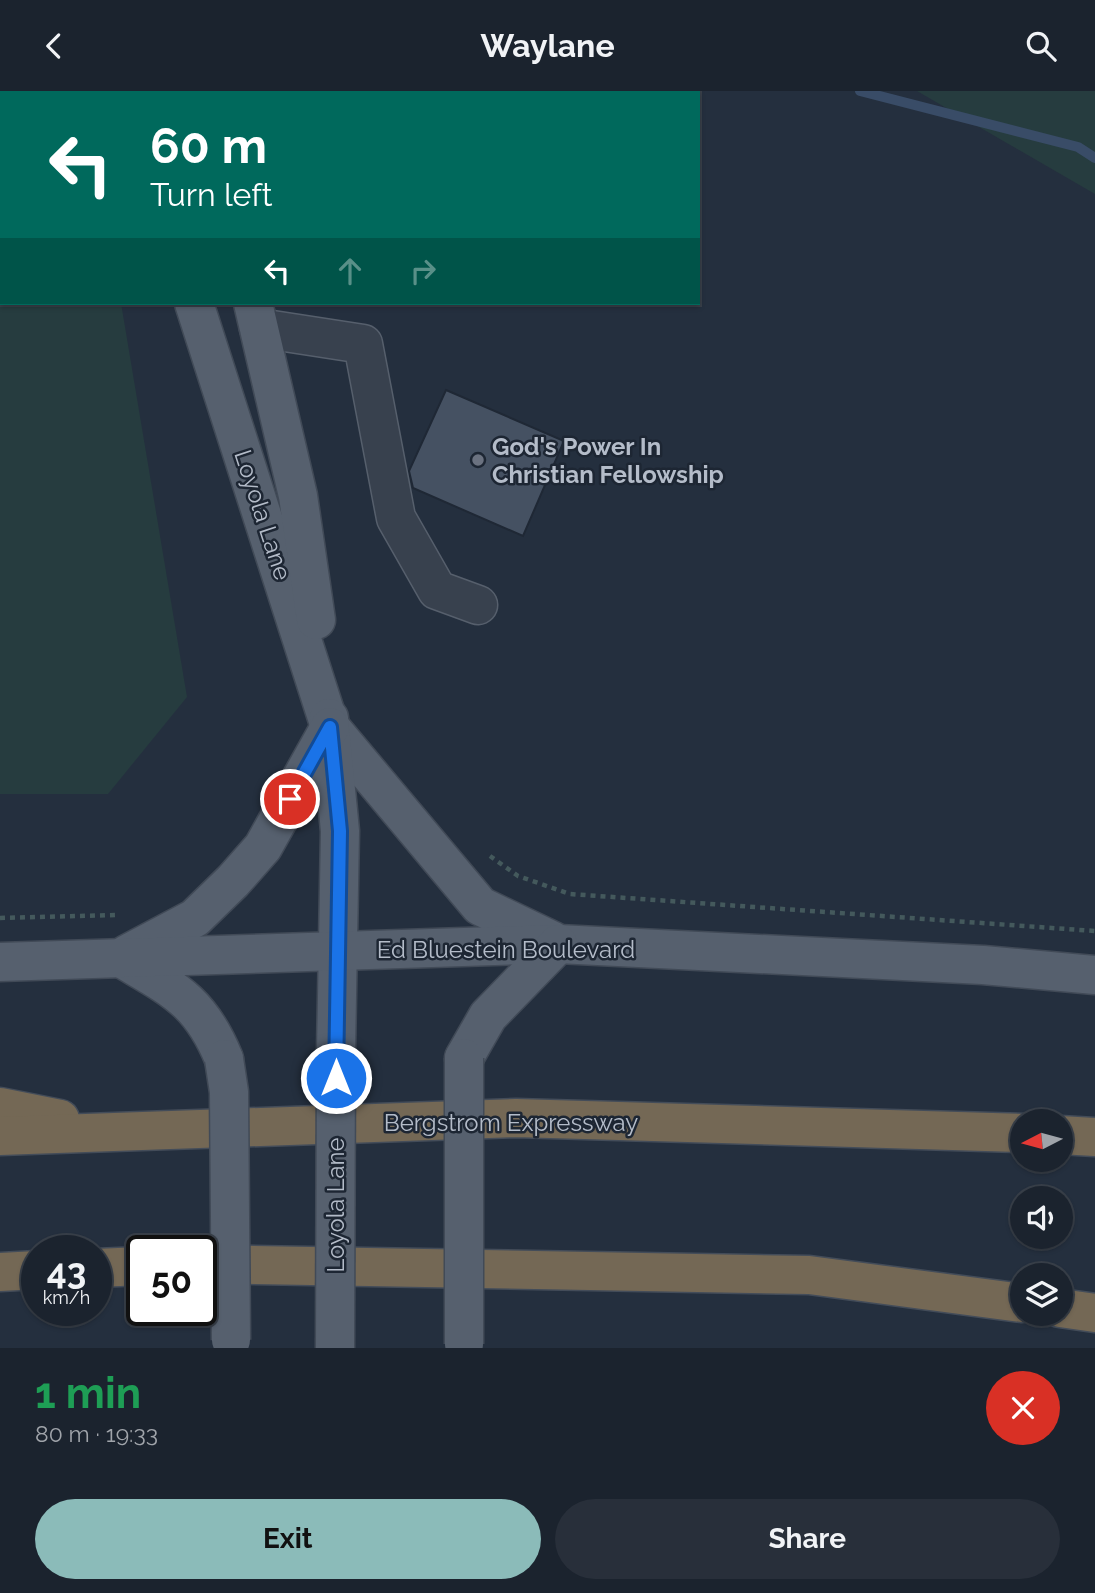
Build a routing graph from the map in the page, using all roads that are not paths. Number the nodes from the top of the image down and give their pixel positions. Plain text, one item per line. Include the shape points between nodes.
1 (195, 305) edge
2 (256, 315) edge
3 (478, 605) dead end
4 (330, 727) junction
5 (558, 944) junction
6 (337, 951) junction
7 (121, 958) junction
8 (0, 962) edge
9 (1095, 975) edge
10 (0, 1107) edge
11 (117, 1130) junction
12 (1010, 1133) edge
13 (0, 1136) edge
14 (1073, 1136) edge
15 (1095, 1137) edge
16 (217, 1264) edge
17 (21, 1271) edge
18 (0, 1272) edge
19 (1010, 1301) edge
20 (1073, 1310) edge
21 (1095, 1313) edge
22 (229, 1344) edge
23 (465, 1346) edge
24 (335, 1348) edge

1 - 4 main road, Loyola Lane
2 - 3 lane via 363,344 396,517 437,590
2 - 4 main road, Loyola Lane via 298,496
4 - 5 main road via 480,906
4 - 6 main road, Loyola Lane via 340,831
4 - 7 main road via 263,847 233,881 195,918
5 - 6 main road, Ed Bluestein Boulevard
5 - 9 main road, Ed Bluestein Boulevard via 983,965
5 - 23 main road, bridge via 488,1016 464,1058
6 - 7 main road, Ed Bluestein Boulevard
6 - 24 main road, Loyola Lane, bridge
7 - 8 main road, Ed Bluestein Boulevard
7 - 22 main road, bridge via 178,991 211,1029 223,1059 229,1092
10 - 11 highway
11 - 12 highway, Bergstrom Expressway via 516,1118
11 - 13 highway, Bergstrom Expressway
14 - 15 highway
16 - 19 highway via 809,1275
17 - 18 highway
20 - 21 highway

